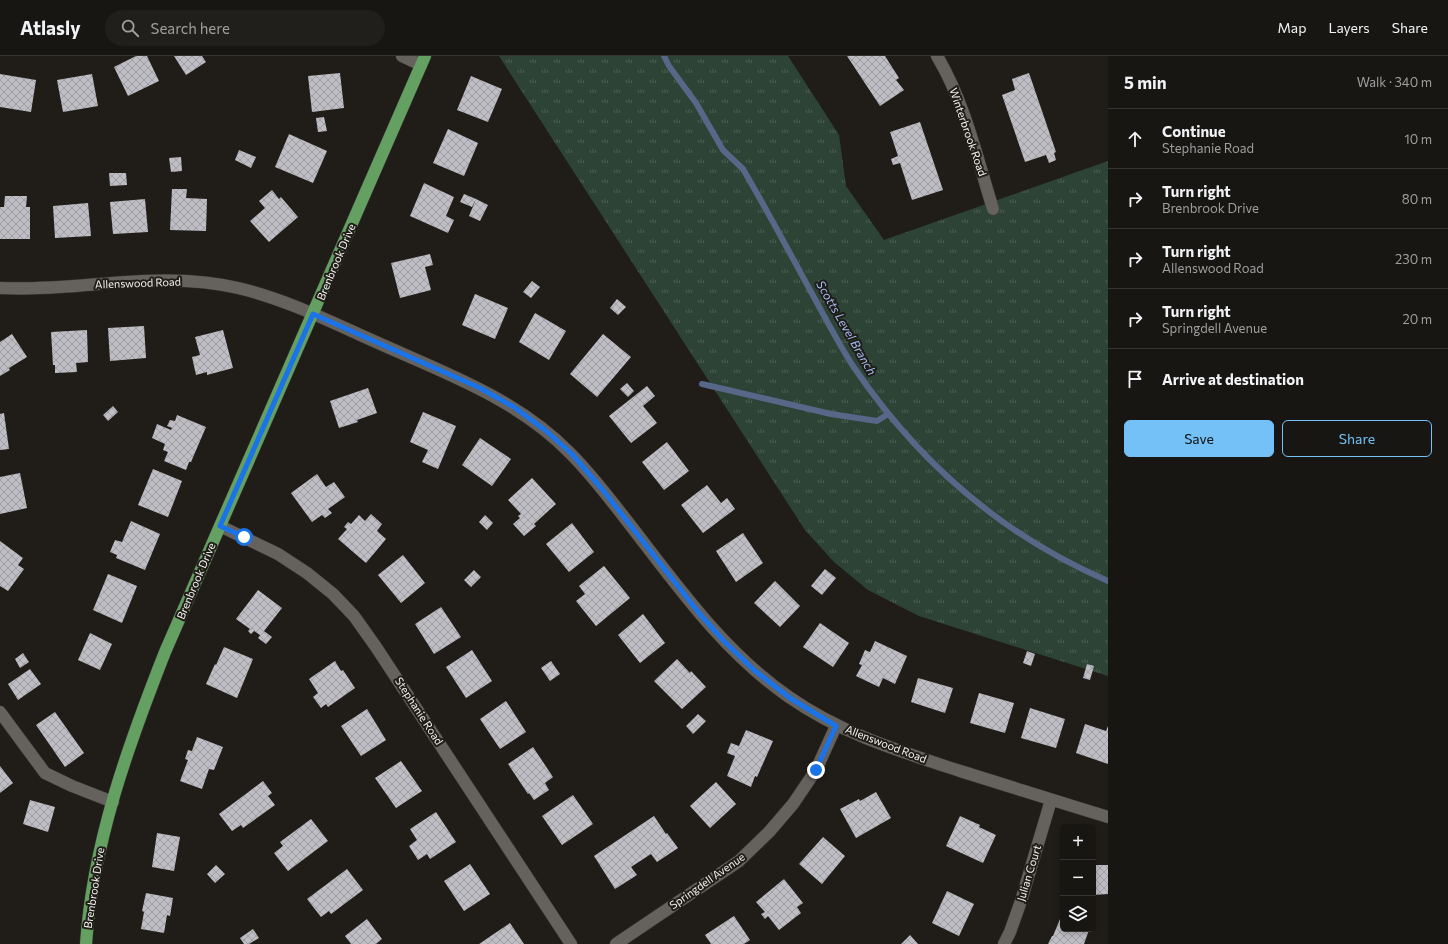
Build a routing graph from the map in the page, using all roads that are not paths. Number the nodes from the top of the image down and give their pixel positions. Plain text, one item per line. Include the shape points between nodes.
1 (402, 56) edge
2 (937, 56) edge
3 (423, 60) edge
4 (993, 209) dead end
5 (0, 288) edge
6 (313, 314) junction
7 (220, 526) junction
8 (0, 712) edge
9 (836, 726) junction
10 (1051, 800) junction
11 (113, 802) junction
12 (1108, 816) edge
13 (86, 944) edge
14 (571, 944) edge
15 (616, 944) edge
16 (1004, 944) edge

1 - 3 street
2 - 4 street, Winterbrook Road via 964,115
3 - 6 main road, Brenbrook Drive
5 - 6 street, Allenswood Road via 26,289 165,280 204,282 266,296
6 - 7 main road, Brenbrook Drive
6 - 9 street, Allenswood Road via 480,388 514,407 545,430 572,454 602,489 723,640 778,689
7 - 11 main road, Brenbrook Drive via 165,652 141,715
7 - 14 street, Stephanie Road via 278,554 307,573 333,594 354,616
8 - 11 street via 45,773
9 - 10 street, Allenswood Road via 884,746
9 - 15 street, Springdell Avenue via 816,770 769,832 739,861
10 - 12 street, Allenswood Road
10 - 16 street, Julian Court via 1021,901
11 - 13 main road, Brenbrook Drive via 99,853

